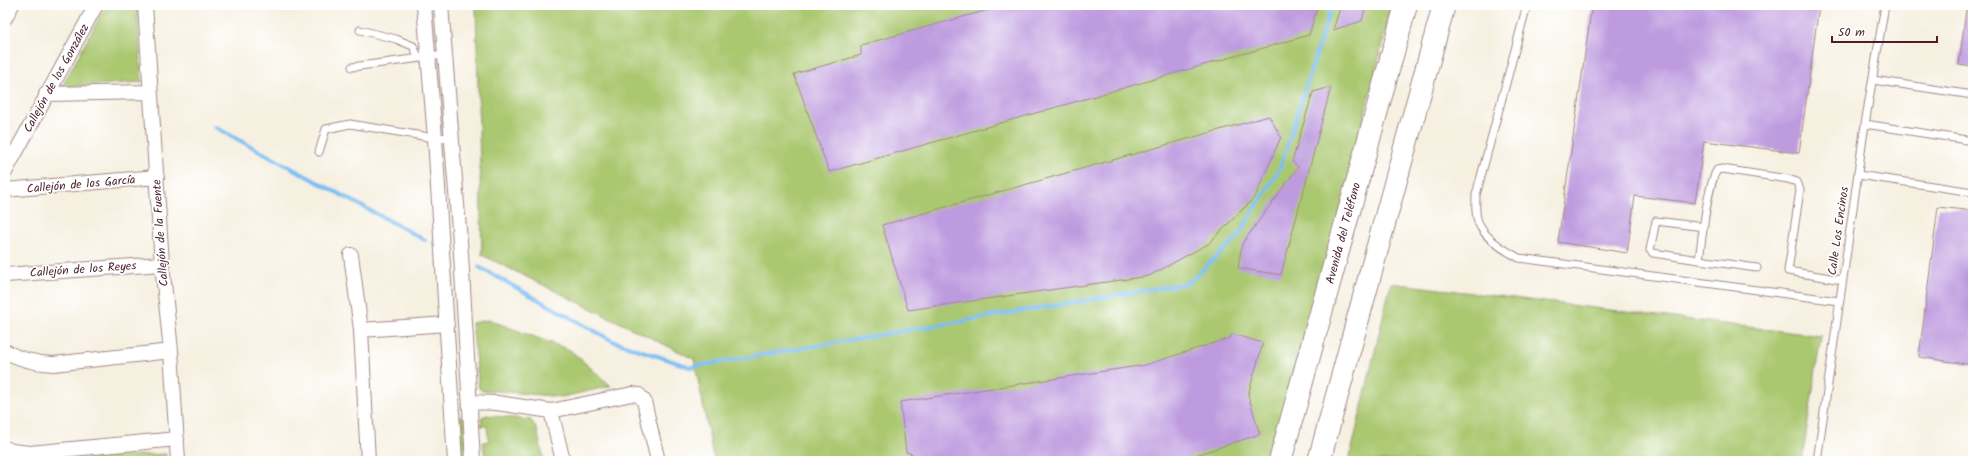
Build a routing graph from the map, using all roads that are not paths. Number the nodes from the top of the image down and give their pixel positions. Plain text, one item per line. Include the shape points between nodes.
1 (12, 5) edge
2 (96, 5) edge
3 (145, 5) edge
4 (424, 5) edge
5 (441, 5) edge
6 (1406, 5) edge
7 (1444, 5) edge
8 (1527, 5) edge
9 (1885, 5) edge
10 (5, 18) edge
11 (360, 30) dead end
12 (444, 55) junction
13 (423, 57) junction
14 (352, 67) dead end
15 (1873, 80) junction
16 (150, 92) junction
17 (46, 94) junction
18 (1973, 94) edge
19 (1865, 124) junction
20 (451, 137) junction
21 (435, 138) junction
22 (1973, 141) edge
23 (319, 152) dead end
24 (5, 172) edge
25 (1858, 175) junction
26 (157, 177) junction
27 (5, 190) edge
28 (1973, 192) edge
29 (1704, 227) junction
30 (351, 255) dead end
31 (1699, 260) junction
32 (162, 264) junction
33 (1757, 268) dead end
34 (5, 274) edge
35 (1842, 280) junction
36 (464, 293) junction
37 (445, 294) junction
38 (1839, 301) junction
39 (447, 324) junction
40 (361, 330) junction
41 (5, 351) edge
42 (171, 351) junction
43 (470, 406) junction
44 (450, 411) junction
45 (551, 411) junction
46 (177, 439) junction
47 (5, 448) edge
48 (178, 461) edge
49 (368, 461) edge
50 (455, 461) edge
51 (472, 461) edge
52 (563, 461) edge
53 (658, 461) edge
54 (1280, 461) edge
55 (1319, 461) edge
56 (1817, 461) edge

1 - 10 street
2 - 17 street, Callejón de los González
3 - 16 street, Callejón de la Fuente
4 - 13 street
5 - 12 street
6 - 54 main road, Avenida del Teléfono
7 - 55 main road
8 - 38 lane via 1476,195 1477,219 1487,237 1503,250 1519,258
9 - 15 lane, Calle Los Encinos
11 - 13 lane via 413,46
12 - 13 lane
12 - 20 street
13 - 14 lane
13 - 21 street
15 - 18 lane
15 - 19 lane, Calle Los Encinos
16 - 17 street
16 - 26 street, Callejón de la Fuente
17 - 24 street, Callejón de los González
19 - 22 lane
19 - 25 lane, Calle Los Encinos
20 - 21 lane
20 - 36 street
21 - 23 lane via 350,124 326,129
21 - 37 street
25 - 28 lane
25 - 35 lane, Calle Los Encinos
26 - 27 street, Callejón de los García
26 - 32 street, Callejón de la Fuente
29 - 31 lane
29 - 31 lane via 1656,221 1649,246 1653,253
29 - 35 lane via 1717,170 1797,182 1800,190 1788,271
30 - 40 street
31 - 33 lane
32 - 34 street, Callejón de los Reyes
32 - 42 street, Callejón de la Fuente
35 - 38 lane, Calle Los Encinos
36 - 37 street
36 - 43 street
37 - 39 street
38 - 56 lane, Calle Los Encinos
39 - 40 street
39 - 44 street
40 - 49 street
41 - 42 street via 35,363 53,364
42 - 46 street, Callejón de la Fuente
43 - 44 street
43 - 45 street via 497,403
43 - 51 street
44 - 50 street
45 - 52 street
45 - 53 street via 632,394 639,395 644,401
46 - 47 street via 30,453
46 - 48 street, Callejón de la Fuente

